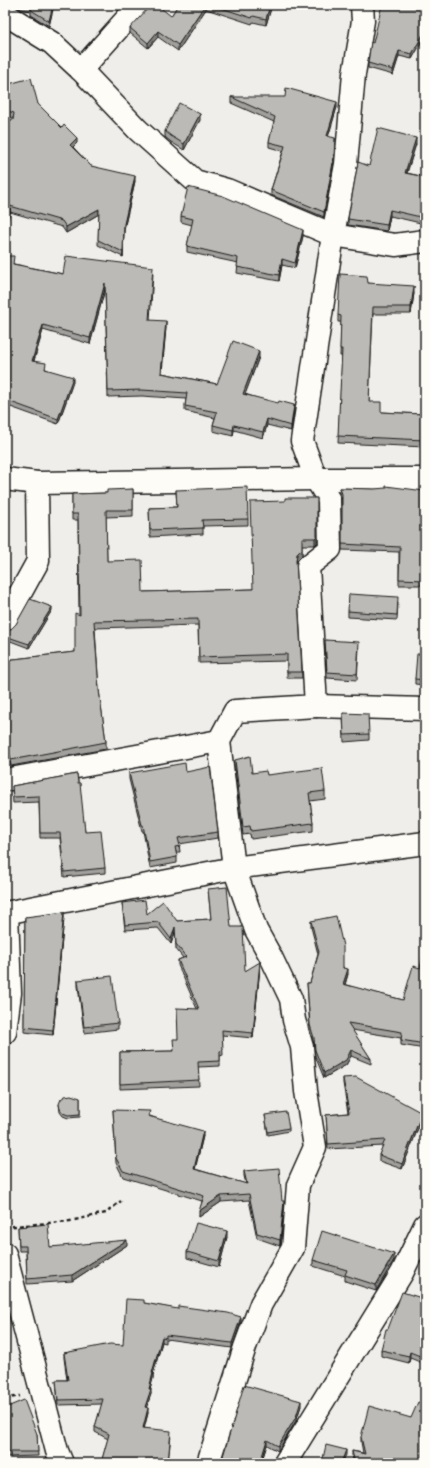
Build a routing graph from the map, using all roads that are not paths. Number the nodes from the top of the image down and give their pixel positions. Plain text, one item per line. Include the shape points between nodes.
1 (139, 5) edge
2 (362, 5) edge
3 (5, 14) edge
4 (81, 70) junction
5 (333, 235) junction
6 (425, 241) edge
7 (5, 479) edge
8 (316, 479) junction
9 (425, 479) edge
10 (37, 483) junction
11 (5, 621) edge
12 (316, 706) junction
13 (425, 709) edge
14 (219, 741) junction
15 (5, 780) edge
16 (425, 843) edge
17 (234, 868) junction
18 (6, 913) edge
19 (5, 1032) edge
20 (425, 1225) edge
21 (5, 1254) edge
22 (62, 1463) edge
23 (208, 1463) edge
24 (285, 1463) edge

1 - 4 street
2 - 5 street via 363,21 354,74 346,164
3 - 4 street via 52,43
4 - 5 street via 138,130 195,181 227,190
5 - 6 street via 395,245
5 - 8 street via 302,441
7 - 10 street
8 - 9 street
8 - 10 street
8 - 12 street via 329,500 330,549 308,566
10 - 11 street via 38,561
12 - 13 street
12 - 14 street via 235,711
14 - 15 street
14 - 17 street
16 - 17 street
17 - 18 street
17 - 23 street via 256,930 291,999 302,1047 315,1147 298,1185 293,1248 261,1304
18 - 19 street via 10,993
20 - 24 street via 402,1273
21 - 22 street

